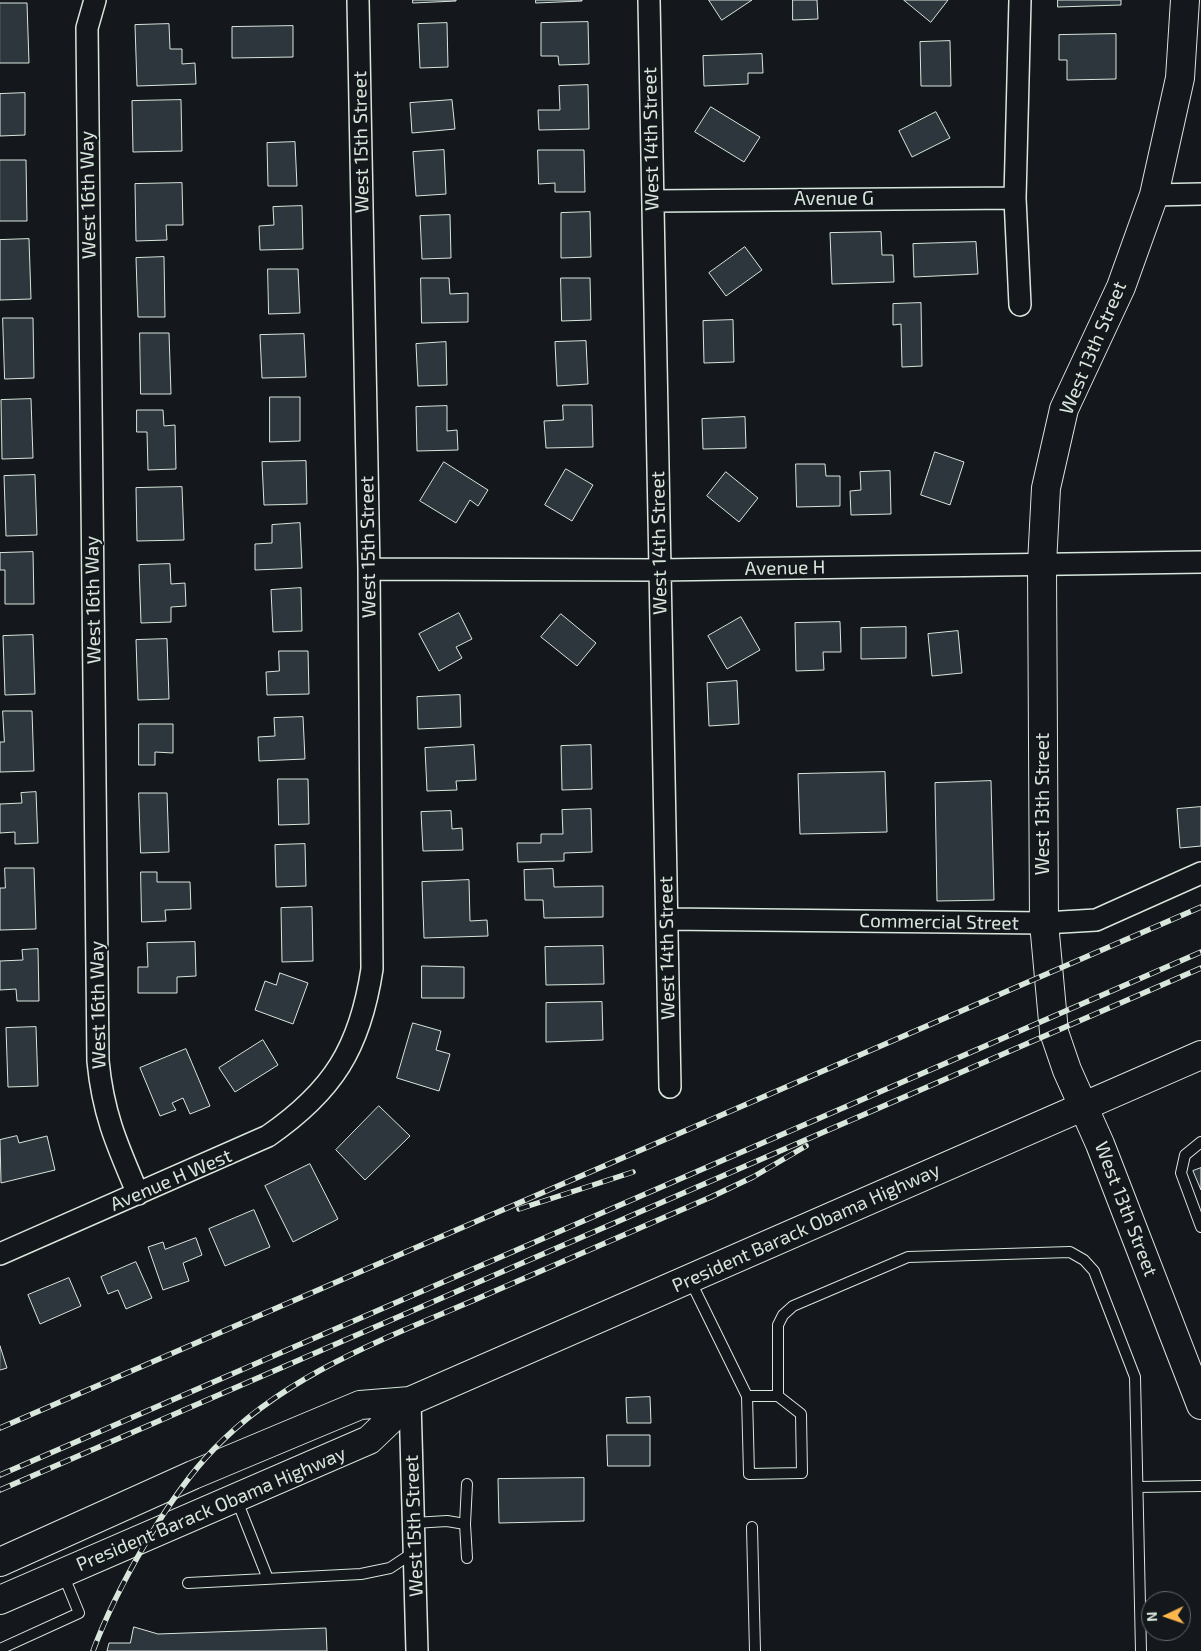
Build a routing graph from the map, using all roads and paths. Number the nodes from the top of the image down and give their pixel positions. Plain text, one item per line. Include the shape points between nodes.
1 (95, 0) edge
2 (358, 0) edge
3 (649, 0) edge
4 (1020, 0) edge
5 (1185, 0) edge
6 (1201, 194) edge
7 (1154, 195) junction
8 (1015, 198) junction
9 (652, 201) junction
10 (1020, 305) dead end
11 (1201, 562) edge
12 (1042, 564) junction
13 (369, 569) junction
14 (660, 570) junction
15 (1201, 874) edge
16 (666, 918) junction
17 (1044, 923) junction
18 (1201, 1055) edge
19 (327, 1083) joint
20 (670, 1087) dead end
21 (1085, 1105) junction
22 (1201, 1142) edge
23 (138, 1194) junction
24 (1201, 1227) edge
25 (0, 1254) edge
26 (689, 1279) junction
27 (747, 1396) junction
28 (778, 1396) junction
29 (410, 1401) junction
30 (1201, 1405) edge
31 (467, 1484) dead end
32 (1201, 1486) edge
33 (1138, 1487) junction
34 (236, 1497) junction
35 (414, 1523) junction
36 (465, 1524) junction
37 (752, 1527) dead end
38 (414, 1551) junction
39 (467, 1558) dead end
40 (0, 1562) edge
41 (62, 1573) junction
42 (268, 1579) junction
43 (188, 1583) dead end
44 (0, 1600) edge
45 (0, 1649) edge
46 (417, 1651) edge
47 (755, 1651) edge
48 (1141, 1651) edge

1 - 23 street, West 16th Way via 87,28 98,1061 101,1096 110,1130
2 - 13 street, West 15th Street
3 - 9 street, West 14th Street
4 - 8 street
5 - 7 main road, West 13th Street via 1180,78
6 - 7 street
7 - 12 main road, West 13th Street via 1121,287 1064,409 1046,488
8 - 9 street, Avenue G
8 - 10 street
9 - 14 street, West 14th Street
11 - 12 street, Avenue H
12 - 14 street, Avenue H
12 - 17 main road, West 13th Street
13 - 14 street, Avenue H
13 - 19 street, West 15th Street via 372,969 367,1002 356,1035 341,1065
14 - 16 street, West 14th Street
15 - 17 street, Commercial Street via 1096,920
16 - 17 street, Commercial Street
16 - 20 street, West 14th Street
17 - 21 main road, West 13th Street via 1054,1032 1067,1070
18 - 21 main road, President Barack Obama Highway
19 - 23 street, Avenue H West via 296,1117 268,1136
21 - 26 main road, President Barack Obama Highway
21 - 30 main road, West 13th Street
22 - 24 lane via 1185,1155 1181,1173
23 - 25 street, Avenue H West
26 - 27 lane
26 - 29 main road, President Barack Obama Highway
27 - 28 lane
27 - 28 lane via 749,1474 802,1473 801,1414
28 - 33 lane via 778,1324 783,1314 793,1306 908,1256 1070,1252 1084,1260 1094,1272 1136,1377
29 - 34 main road, President Barack Obama Highway via 369,1440
29 - 35 street, West 15th Street
29 - 40 main road, President Barack Obama Highway via 360,1405 193,1475
31 - 36 lane
32 - 33 lane
33 - 48 lane
34 - 41 main road, President Barack Obama Highway
34 - 42 lane
35 - 36 lane via 447,1521
35 - 38 street, West 15th Street
36 - 39 lane
37 - 47 lane
38 - 42 lane via 390,1568 361,1574
38 - 46 street, West 15th Street
41 - 44 main road, President Barack Obama Highway
41 - 45 lane via 79,1613
42 - 43 lane

